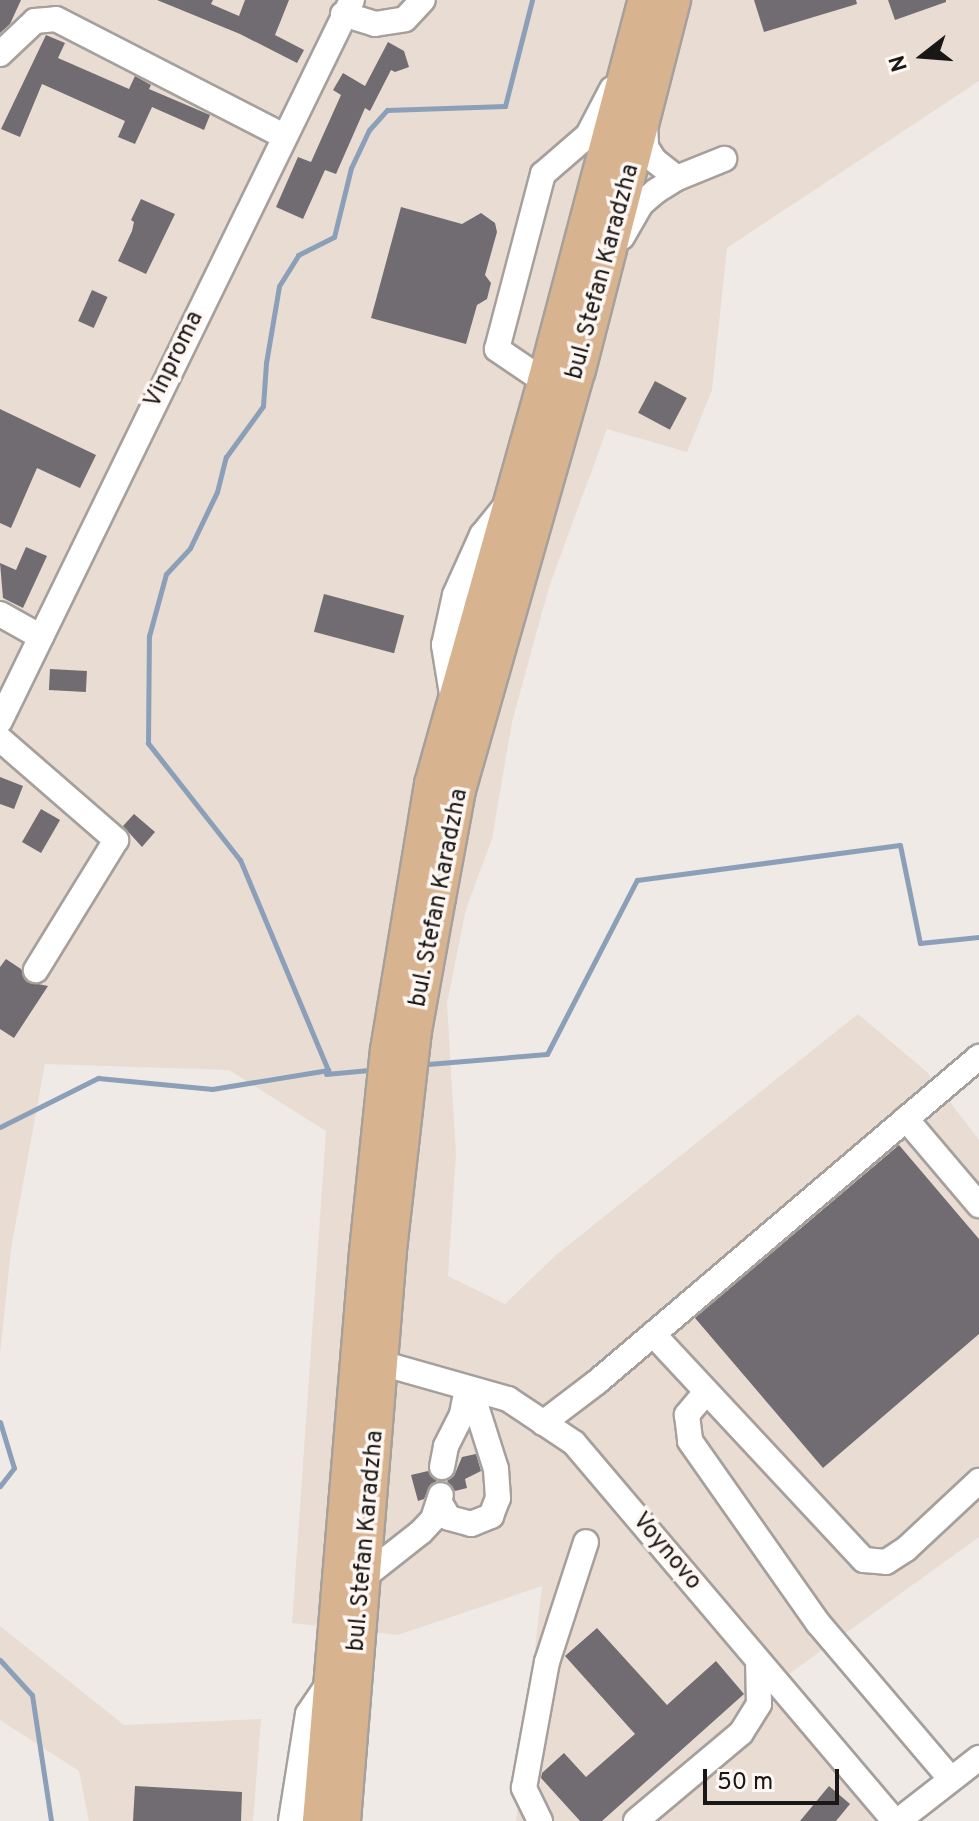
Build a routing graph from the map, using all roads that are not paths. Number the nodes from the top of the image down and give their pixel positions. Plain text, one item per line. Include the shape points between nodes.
1 (423, 0) edge
2 (645, 0) edge
3 (674, 0) edge
4 (348, 7) edge
5 (0, 54) edge
6 (630, 55) junction
7 (646, 111) junction
8 (284, 136) junction
9 (724, 159) dead end
10 (677, 178) junction
11 (598, 291) junction
12 (544, 381) junction
13 (511, 498) junction
14 (0, 614) edge
15 (41, 637) junction
16 (453, 706) junction
17 (0, 721) edge
18 (0, 739) edge
19 (36, 970) dead end
20 (978, 1060) edge
21 (906, 1119) junction
22 (979, 1205) edge
23 (653, 1334) junction
24 (369, 1364) junction
25 (473, 1389) junction
26 (706, 1392) junction
27 (543, 1423) junction
28 (442, 1467) dead end
29 (979, 1481) edge
30 (586, 1542) dead end
31 (365, 1576) junction
32 (758, 1661) junction
33 (330, 1681) junction
34 (979, 1758) edge
35 (951, 1779) junction
36 (291, 1821) edge
37 (319, 1821) edge
38 (344, 1821) edge
39 (540, 1821) edge
40 (636, 1821) edge
41 (896, 1821) edge

1 - 4 street via 405,19 375,24
2 - 6 main road, bul. Stefan Karadzha
3 - 7 main road, bul. Stefan Karadzha
4 - 8 street, Vinproma
5 - 8 street via 35,21 56,19
6 - 12 main road, bul. Stefan Karadzha
6 - 12 street via 588,135 543,174 539,189 497,349
7 - 10 street via 646,147
7 - 11 main road, bul. Stefan Karadzha
8 - 15 street, Vinproma
9 - 10 street
10 - 11 street via 641,204
11 - 24 main road, bul. Stefan Karadzha via 459,790 415,1031 390,1250
12 - 13 main road, bul. Stefan Karadzha
13 - 16 main road, bul. Stefan Karadzha
13 - 16 street via 482,535 436,631
14 - 15 street
15 - 17 street, Vinproma
16 - 24 main road, bul. Stefan Karadzha via 431,784 389,1028
18 - 19 street via 116,840
20 - 21 street
21 - 22 street
21 - 23 street
23 - 26 street
23 - 27 street
24 - 25 street, Voynovo
24 - 31 main road, bul. Stefan Karadzha
24 - 33 main road, bul. Stefan Karadzha
25 - 27 street, Voynovo via 508,1399
25 - 28 street via 446,1446
25 - 31 street via 496,1469 498,1498 491,1516 471,1524 449,1518 440,1499 421,1532
26 - 29 street via 864,1560 886,1562 906,1549
26 - 35 street via 687,1415 690,1441 818,1623
27 - 32 street, Voynovo via 574,1443
30 - 39 street via 547,1662 524,1788
31 - 38 main road, bul. Stefan Karadzha
32 - 40 street via 759,1704 741,1733
32 - 41 street, Voynovo
33 - 36 street via 308,1714
33 - 37 main road, bul. Stefan Karadzha
34 - 35 street
35 - 41 street

